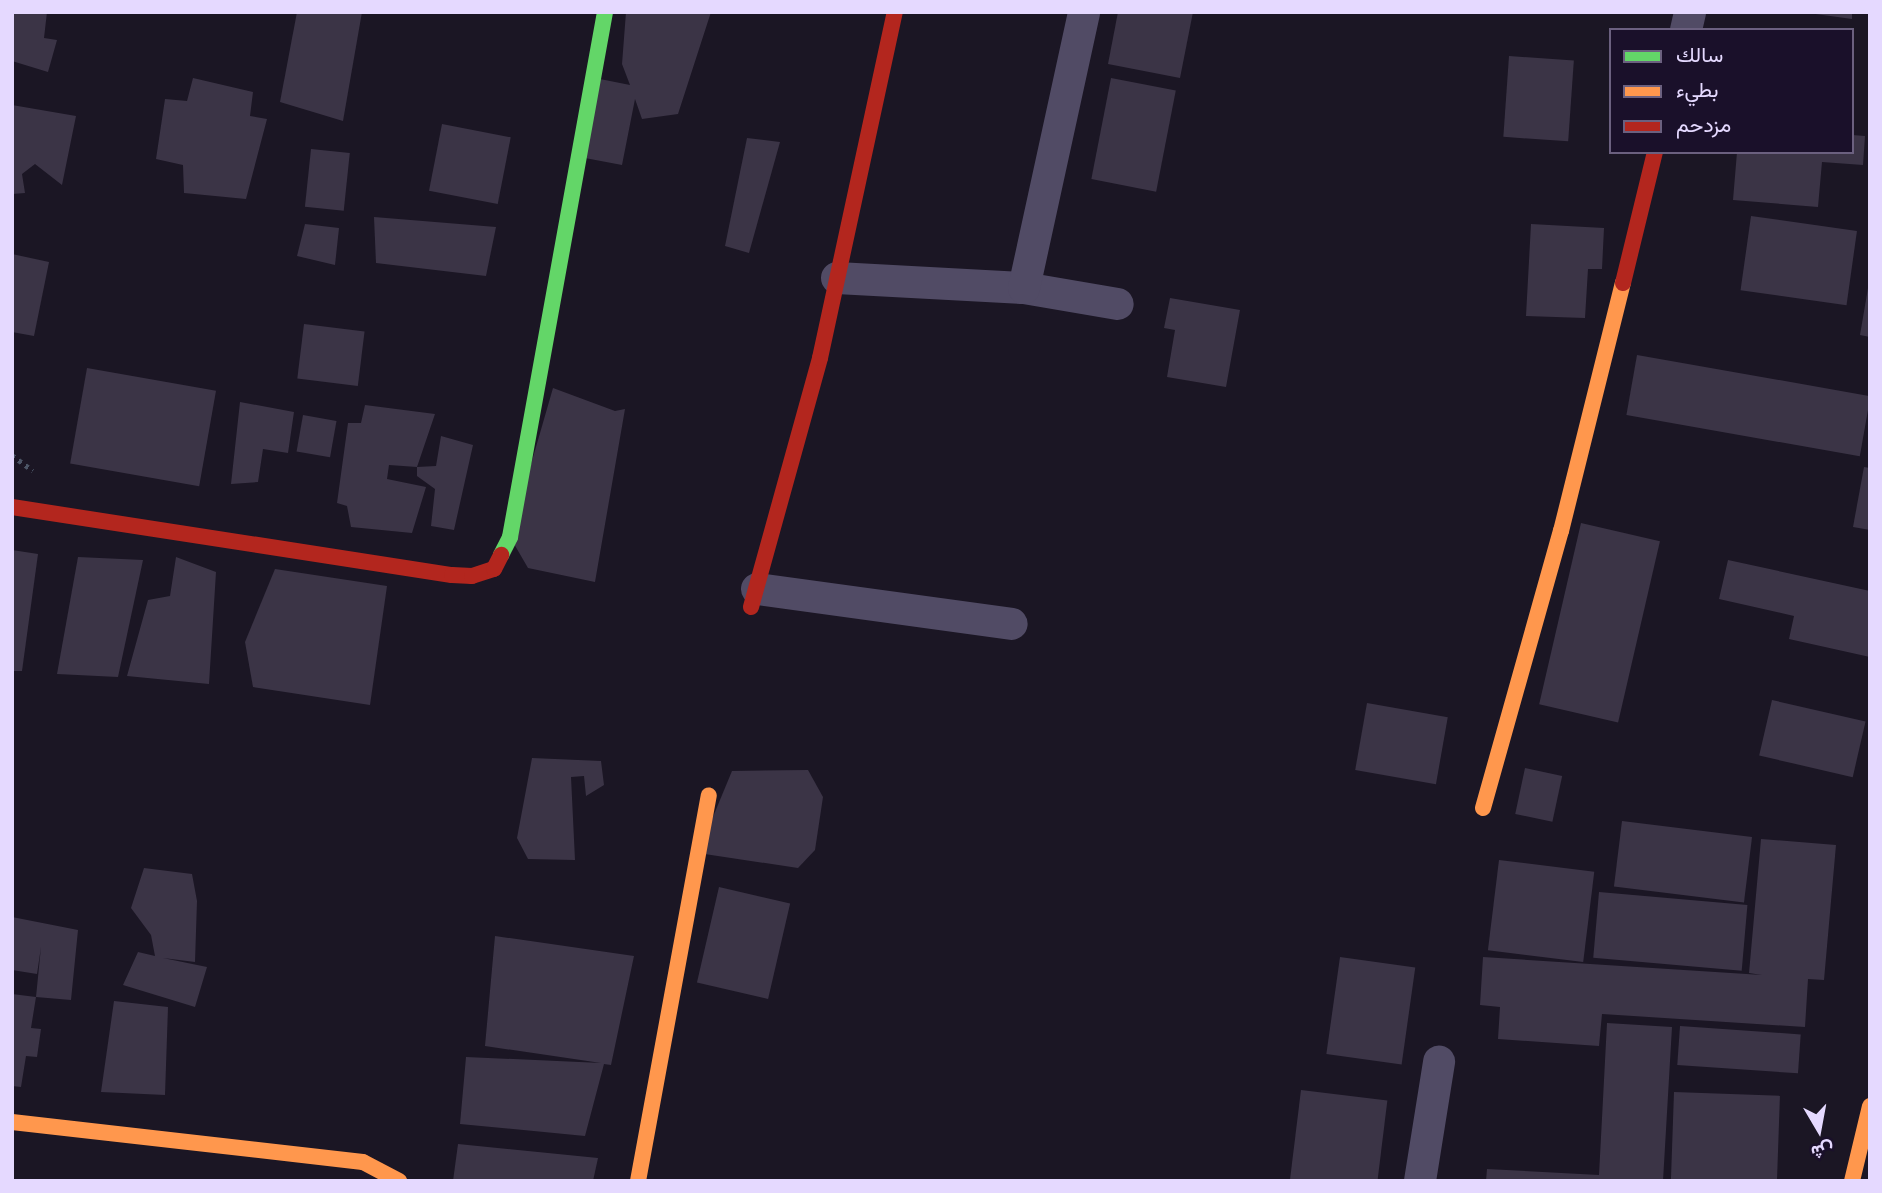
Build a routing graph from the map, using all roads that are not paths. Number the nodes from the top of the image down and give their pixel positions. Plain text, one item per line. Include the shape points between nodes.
1 (605, 12) edge
2 (895, 12) edge
3 (1084, 12) edge
4 (1655, 154) edge
5 (837, 278) junction
6 (1024, 288) junction
7 (1118, 304) dead end
8 (12, 507) edge
9 (754, 598) joint
10 (1012, 624) dead end
11 (709, 795) dead end
12 (1483, 808) dead end
13 (1439, 1062) dead end
14 (1870, 1106) edge
15 (12, 1122) edge
16 (399, 1181) edge
17 (638, 1181) edge
18 (1420, 1181) edge
19 (1852, 1181) edge

1 - 8 street via 510,537 495,569 472,576 453,575
2 - 5 street
3 - 6 street
4 - 12 street via 1561,531
5 - 6 street
5 - 9 street
6 - 7 street
9 - 10 street
11 - 17 street
13 - 18 street
14 - 19 street
15 - 16 street via 363,1162

